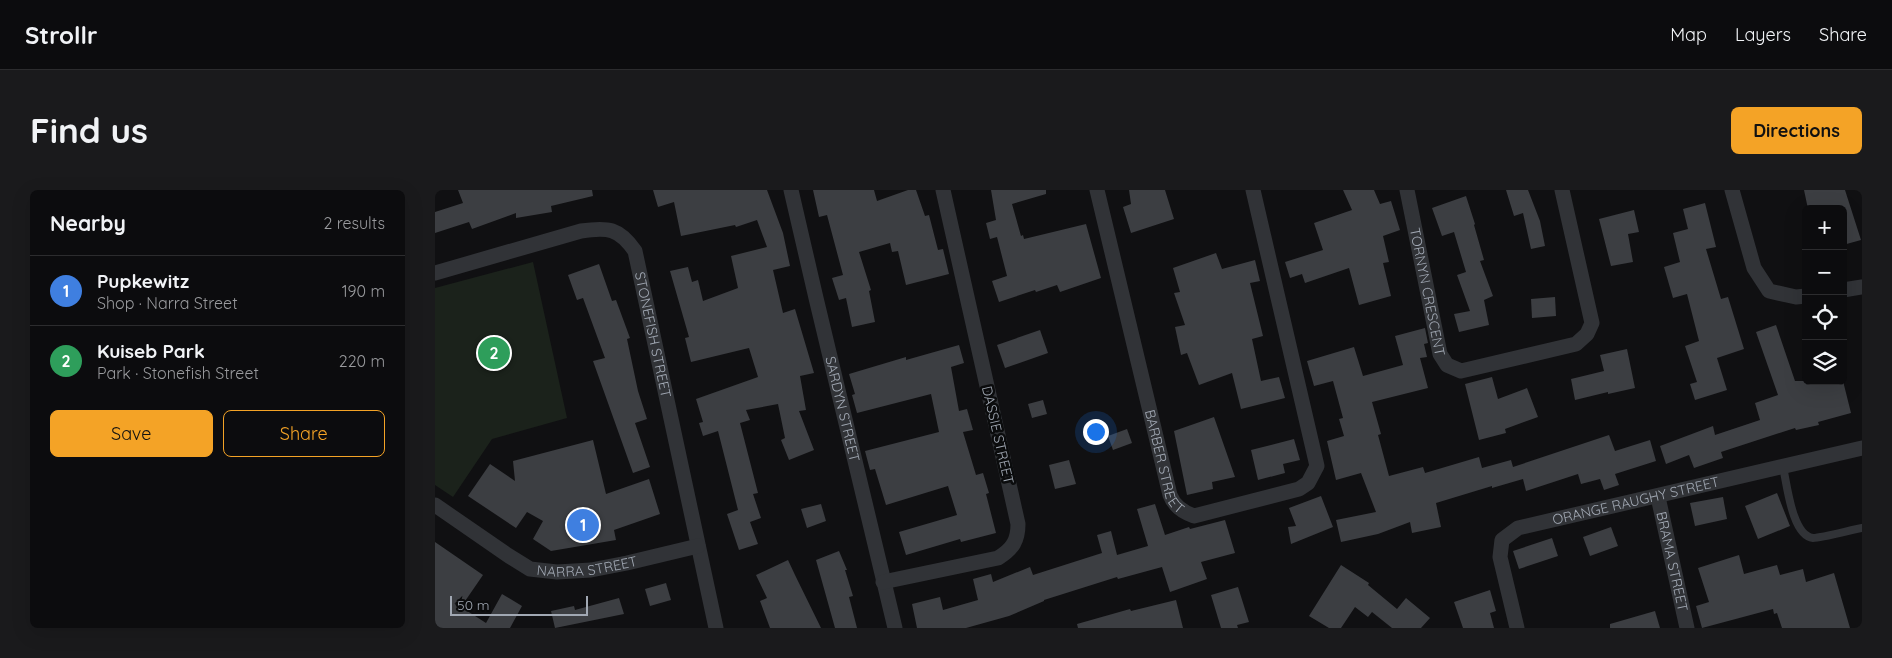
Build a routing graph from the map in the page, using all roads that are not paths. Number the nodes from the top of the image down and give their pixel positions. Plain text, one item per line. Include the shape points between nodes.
1 (791, 190) edge
2 (943, 190) edge
3 (1097, 190) edge
4 (1253, 190) edge
5 (1407, 190) edge
6 (1561, 190) edge
7 (1732, 190) edge
8 (435, 273) edge
9 (1862, 287) edge
10 (1847, 289) edge
11 (1802, 296) edge
12 (1862, 448) edge
13 (1783, 467) junction
14 (1658, 496) junction
15 (435, 506) edge
16 (1862, 528) edge
17 (698, 546) junction
18 (883, 582) junction
19 (716, 628) edge
20 (895, 628) edge
21 (1517, 628) edge
22 (1687, 628) edge

1 - 18 street, SARDYN STREET
2 - 18 street, DASSIE STREET via 1018,534 1013,547 998,558
3 - 4 street, BARBER STREET via 1170,495 1178,507 1194,516 1299,488 1308,483 1317,466
5 - 6 street, TORNYN CRESCENT via 1440,354 1447,365 1461,371 1576,344 1587,334 1591,316
7 - 11 street via 1754,268 1769,291
8 - 17 street, STONEFISH STREET via 581,231 598,228 615,231 626,238 635,251
9 - 10 street
12 - 13 street, ORANGE RAUGHY STREET
13 - 14 street, ORANGE RAUGHY STREET
13 - 16 lane via 1796,525 1802,534 1812,538
14 - 21 street, ORANGE RAUGHY STREET via 1518,528 1502,540 1500,557
14 - 22 street, BRAMA STREET
15 - 17 street, NARRA STREET via 530,569 557,572 591,570
17 - 19 street, STONEFISH STREET
18 - 20 street, SARDYN STREET

